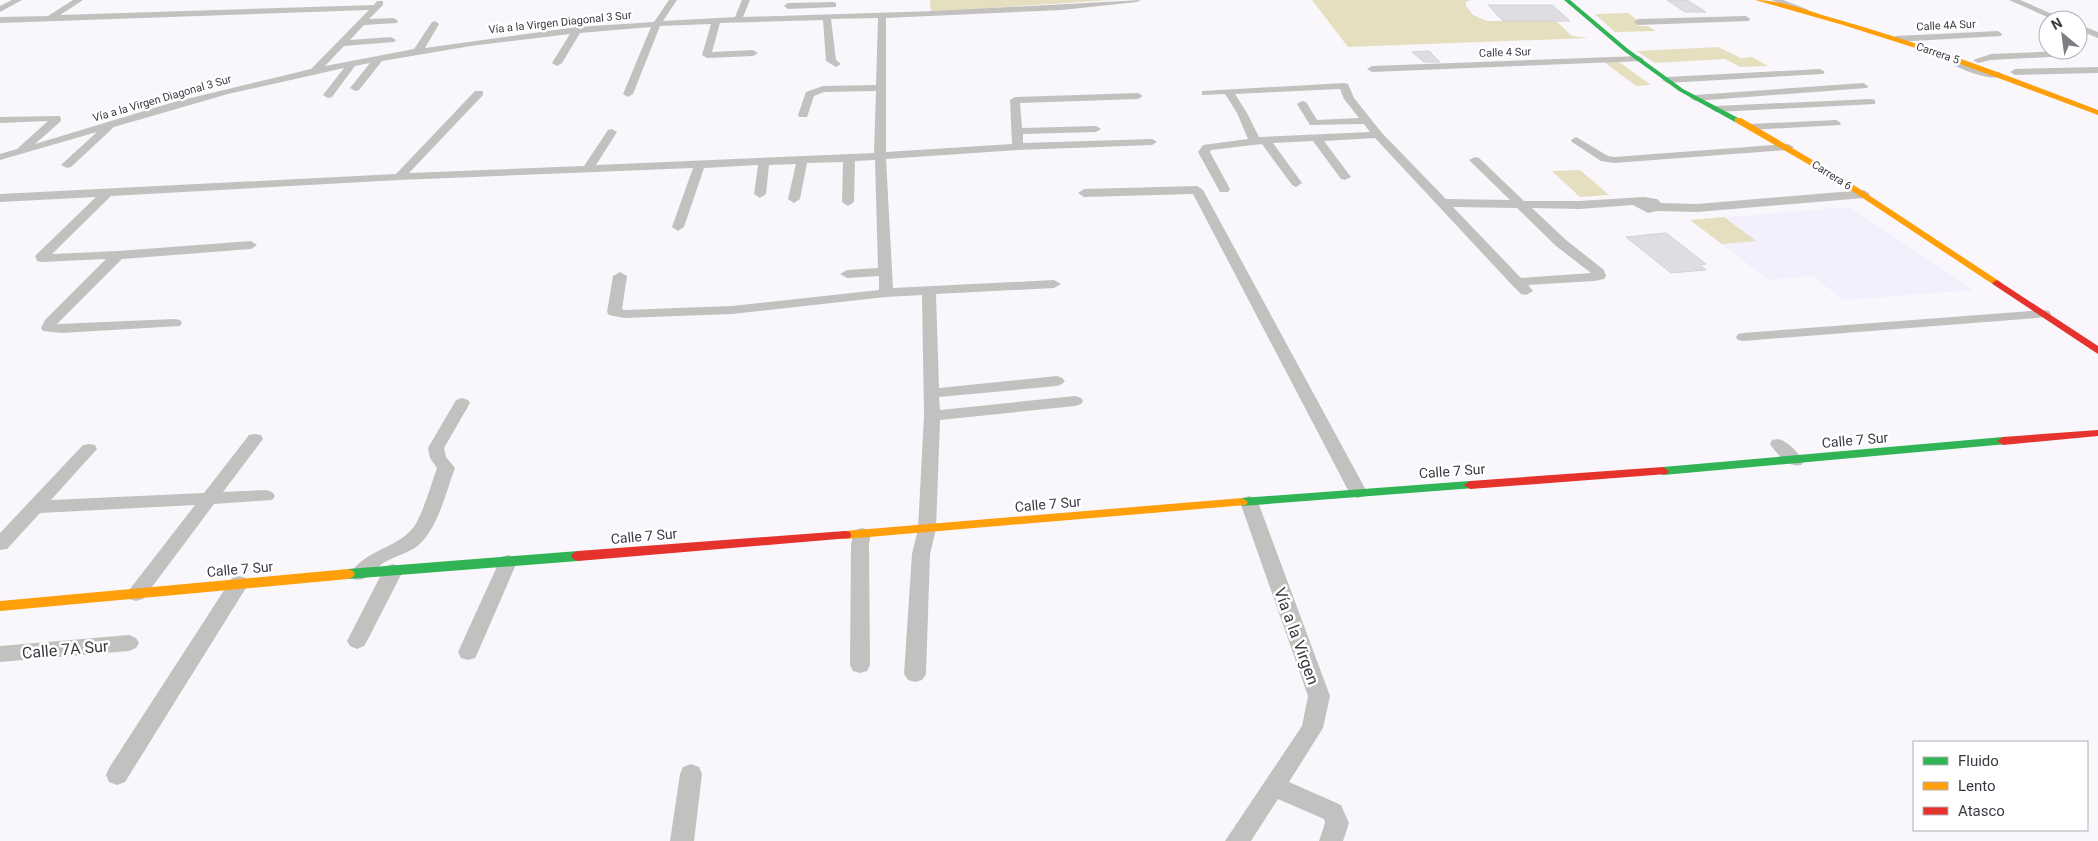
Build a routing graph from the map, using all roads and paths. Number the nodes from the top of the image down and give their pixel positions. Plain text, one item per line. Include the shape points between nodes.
1 (18, 0) edge
2 (79, 0) edge
3 (383, 0) edge
4 (673, 0) edge
5 (746, 0) edge
6 (1137, 0) edge
7 (1568, 0) edge
8 (1758, 0) edge
9 (1775, 0) edge
10 (2013, 0) edge
11 (789, 3) edge
12 (4, 5) edge
13 (833, 5) dead end
14 (0, 9) edge
15 (374, 9) junction
16 (389, 10) dead end
17 (2038, 10) edge
18 (1738, 14) dead end
19 (115, 16) junction
20 (882, 16) junction
21 (1824, 16) junction
22 (50, 18) junction
23 (827, 18) junction
24 (784, 19) junction
25 (1746, 19) junction
26 (0, 20) edge
27 (738, 20) junction
28 (394, 21) dead end
29 (361, 22) junction
30 (716, 22) junction
31 (1638, 22) dead end
32 (435, 24) dead end
33 (657, 24) junction
34 (1757, 24) dead end
35 (99, 26) dead end
36 (577, 30) junction
37 (1998, 34) dead end
38 (1896, 39) junction
39 (390, 40) dead end
40 (341, 43) junction
41 (418, 51) junction
42 (753, 54) dead end
43 (2038, 55) edge
44 (379, 58) junction
45 (1639, 59) junction
46 (1978, 60) dead end
47 (557, 63) dead end
48 (352, 64) junction
49 (836, 64) dead end
50 (1372, 68) dead end
51 (2098, 70) edge
52 (314, 72) junction
53 (1820, 72) dead end
54 (2015, 72) dead end
55 (1668, 80) junction
56 (1862, 86) dead end
57 (355, 88) dead end
58 (882, 88) junction
59 (1228, 92) junction
60 (479, 93) dead end
61 (1206, 93) dead end
62 (628, 94) dead end
63 (328, 95) dead end
64 (1138, 96) dead end
65 (1697, 99) junction
66 (1681, 102) dead end
67 (1871, 102) dead end
68 (1302, 104) dead end
69 (1716, 109) junction
70 (2098, 112) edge
71 (803, 115) dead end
72 (0, 120) edge
73 (1366, 121) junction
74 (116, 122) junction
75 (1836, 123) dead end
76 (1750, 128) junction
77 (1096, 129) dead end
78 (1017, 131) junction
79 (612, 132) dead end
80 (1378, 135) junction
81 (1317, 139) junction
82 (1576, 140) dead end
83 (1260, 141) junction
84 (1152, 142) dead end
85 (1018, 147) junction
86 (1788, 147) junction
87 (20, 152) junction
88 (880, 156) junction
89 (0, 157) edge
90 (850, 158) junction
91 (802, 160) junction
92 (1475, 160) dead end
93 (764, 161) junction
94 (700, 164) junction
95 (67, 165) dead end
96 (588, 169) junction
97 (399, 177) junction
98 (1345, 177) dead end
99 (1296, 183) dead end
100 (1224, 190) dead end
101 (107, 192) junction
102 (1084, 193) dead end
103 (760, 194) dead end
104 (1864, 194) junction
105 (0, 198) edge
106 (794, 199) dead end
107 (848, 202) dead end
108 (1448, 207) junction
109 (1524, 207) junction
110 (678, 227) dead end
111 (251, 245) dead end
112 (118, 255) junction
113 (885, 272) junction
114 (847, 274) dead end
115 (620, 276) dead end
116 (1054, 284) dead end
117 (929, 290) junction
118 (886, 293) junction
119 (2044, 314) junction
120 (175, 323) dead end
121 (1743, 337) dead end
122 (2098, 351) edge
123 (1057, 382) dead end
124 (931, 393) junction
125 (1075, 401) dead end
126 (462, 403) dead end
127 (932, 416) junction
128 (2098, 433) edge
129 (255, 439) dead end
130 (1778, 444) dead end
131 (89, 449) dead end
132 (1795, 461) junction
133 (1358, 492) junction
134 (266, 496) dead end
135 (208, 500) junction
136 (1249, 502) junction
137 (34, 507) junction
138 (927, 529) junction
139 (862, 534) junction
140 (0, 544) edge
141 (508, 562) junction
142 (393, 571) junction
143 (360, 574) junction
144 (239, 583) junction
145 (136, 594) junction
146 (0, 606) edge
147 (357, 641) dead end
148 (129, 644) dead end
149 (468, 652) dead end
150 (0, 654) edge
151 (860, 665) dead end
152 (915, 674) dead end
153 (691, 774) dead end
154 (116, 775) dead end
155 (1274, 786) junction
156 (682, 841) edge
157 (1237, 841) edge
158 (1331, 841) edge

1 - 12 street
2 - 22 street
3 - 15 street
4 - 33 street
5 - 27 street
6 - 20 street, Vía a la Virgen Diagonal 3 Sur via 1100,5 925,10
7 - 45 street, Carrera 6
8 - 21 street
9 - 21 street, Carrera 5
10 - 17 street
11 - 13 street
11 - 24 street
12 - 14 street
15 - 16 street
15 - 19 street
15 - 29 street
18 - 25 street
19 - 22 street
19 - 35 street
20 - 23 street, Vía a la Virgen Diagonal 3 Sur
20 - 58 street
21 - 38 street, Carrera 5
22 - 26 street
23 - 24 street, Vía a la Virgen Diagonal 3 Sur
23 - 49 street via 831,61
24 - 27 street, Vía a la Virgen Diagonal 3 Sur
25 - 31 street
25 - 34 street
27 - 30 street, Vía a la Virgen Diagonal 3 Sur
28 - 29 street
29 - 40 street
30 - 33 street, Vía a la Virgen Diagonal 3 Sur
30 - 42 street via 707,56
32 - 41 street
33 - 36 street, Vía a la Virgen Diagonal 3 Sur
33 - 62 street
36 - 41 street, Vía a la Virgen Diagonal 3 Sur
36 - 47 street
37 - 38 street, Calle 4A Sur
38 - 70 street, Carrera 5
39 - 40 street
40 - 52 street
41 - 44 street, Vía a la Virgen Diagonal 3 Sur
43 - 46 street
44 - 48 street, Vía a la Virgen Diagonal 3 Sur
44 - 57 street
45 - 50 street, Calle 4 Sur
45 - 55 street, Carrera 6
48 - 52 street, Vía a la Virgen Diagonal 3 Sur
48 - 63 street
51 - 54 street
52 - 74 street, Vía a la Virgen Diagonal 3 Sur via 246,86
53 - 55 street
55 - 65 street, Carrera 6
56 - 65 street
58 - 71 street via 823,89 810,94
58 - 88 street
59 - 61 street
59 - 73 street via 1344,86 1349,99
59 - 83 street
60 - 97 street
64 - 78 street via 1016,100
65 - 66 street
65 - 69 street, Carrera 6
67 - 69 street
68 - 73 street via 1314,123
69 - 76 street, Carrera 6
72 - 87 street via 56,118
73 - 80 street
74 - 87 street, Vía a la Virgen Diagonal 3 Sur
74 - 95 street
75 - 76 street
76 - 86 street, Carrera 6
77 - 78 street
78 - 85 street
79 - 96 street
80 - 81 street
80 - 108 street
81 - 83 street
81 - 98 street
82 - 86 street via 1605,159 1614,160
83 - 99 street
83 - 100 street via 1207,147 1204,152
84 - 85 street
85 - 88 street
86 - 104 street, Carrera 6
87 - 89 street, Vía a la Virgen Diagonal 3 Sur
88 - 90 street
88 - 113 street
90 - 91 street
90 - 107 street
91 - 93 street
91 - 106 street
92 - 109 street
93 - 94 street
93 - 103 street
94 - 96 street
94 - 110 street
96 - 97 street
97 - 101 street
101 - 105 street
101 - 112 street via 42,258
102 - 133 street via 1197,190
104 - 109 street via 1697,208 1642,205
104 - 119 street, Carrera 6
108 - 109 street
108 - 109 street via 1522,287 1599,276
111 - 112 street
112 - 120 street via 48,328
113 - 114 street
113 - 118 street
115 - 118 street via 614,312 624,314 732,310
116 - 117 street
117 - 118 street
117 - 124 street
119 - 121 street
119 - 122 street, Carrera 6
123 - 124 street
124 - 127 street
125 - 127 street
126 - 143 street via 436,448 438,458 446,468 422,531 408,544 377,558
127 - 138 street
128 - 132 street, Calle 7 Sur
129 - 135 street
130 - 132 street
131 - 137 street
132 - 133 street, Calle 7 Sur
133 - 136 street, Calle 7 Sur
134 - 135 street
135 - 137 street
135 - 145 street
136 - 138 street, Calle 7 Sur
136 - 155 street, Vía a la Virgen via 1319,696 1312,728
137 - 140 street
138 - 139 street, Calle 7 Sur
138 - 152 street via 921,554
139 - 141 street, Calle 7 Sur
139 - 151 street
141 - 142 street, Calle 7 Sur
141 - 149 street
142 - 143 street, Calle 7 Sur
142 - 147 street
143 - 144 street, Calle 7 Sur
144 - 145 street, Calle 7 Sur
144 - 154 street
145 - 146 street, Calle 7 Sur
148 - 150 street, Calle 7A Sur
153 - 156 street
155 - 157 street, Vía a la Virgen
155 - 158 street via 1333,812 1337,822

